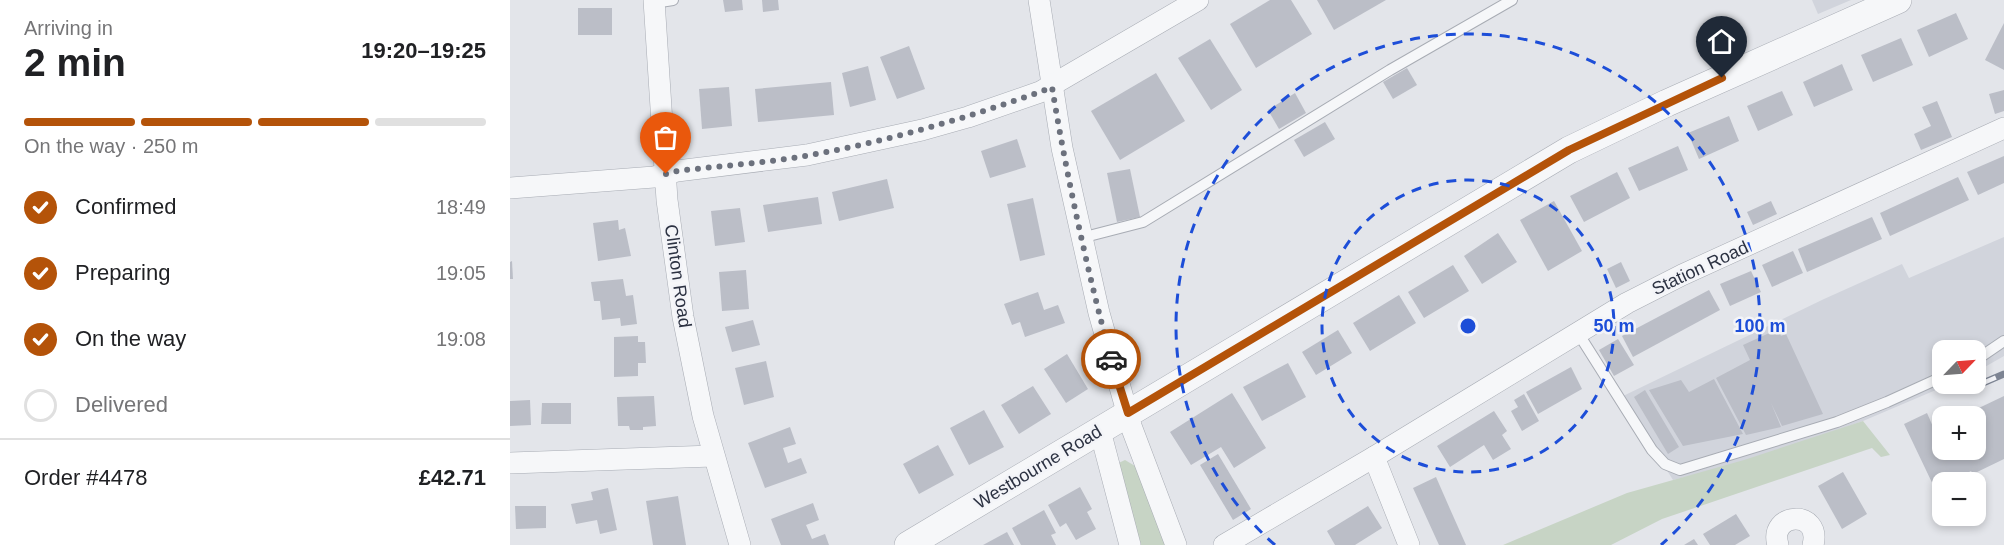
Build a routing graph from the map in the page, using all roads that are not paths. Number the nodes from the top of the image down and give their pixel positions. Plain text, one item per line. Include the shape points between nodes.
1 (1039, 0) edge
2 (1198, 0) edge
3 (1512, 0) edge
4 (1898, 0) edge
5 (660, 1) edge
6 (1052, 87) junction
7 (2004, 128) edge
8 (666, 174) junction
9 (510, 188) edge
10 (1081, 238) junction
11 (1578, 333) junction
12 (2004, 341) edge
13 (1986, 353) edge
14 (1932, 382) edge
15 (1128, 413) junction
16 (1098, 431) junction
17 (713, 456) junction
18 (1374, 457) junction
19 (510, 463) edge
20 (740, 545) edge
21 (908, 545) edge
22 (1130, 545) edge
23 (1176, 545) edge
24 (1224, 545) edge
25 (1409, 545) edge
26 (1778, 545) edge
27 (1813, 545) edge

1 - 6 street
2 - 6 street
3 - 10 lane via 1143,222
4 - 15 street, Westbourne Road via 1576,146
5 - 8 street, Clinton Road
6 - 8 street via 968,117 880,141
6 - 10 street
7 - 11 street, Station Road via 1682,275
8 - 9 street
8 - 17 street, Clinton Road via 682,317
10 - 15 street
11 - 14 lane via 1652,450 1665,464 1680,470 1837,422
11 - 18 street, Station Road
12 - 13 lane
15 - 16 street, Westbourne Road
15 - 23 street
16 - 21 street, Westbourne Road
16 - 22 street
17 - 19 street
17 - 20 street, Clinton Road
18 - 24 street, Station Road
18 - 25 street
26 - 27 street via 1778,530 1792,519 1810,525 1815,537

